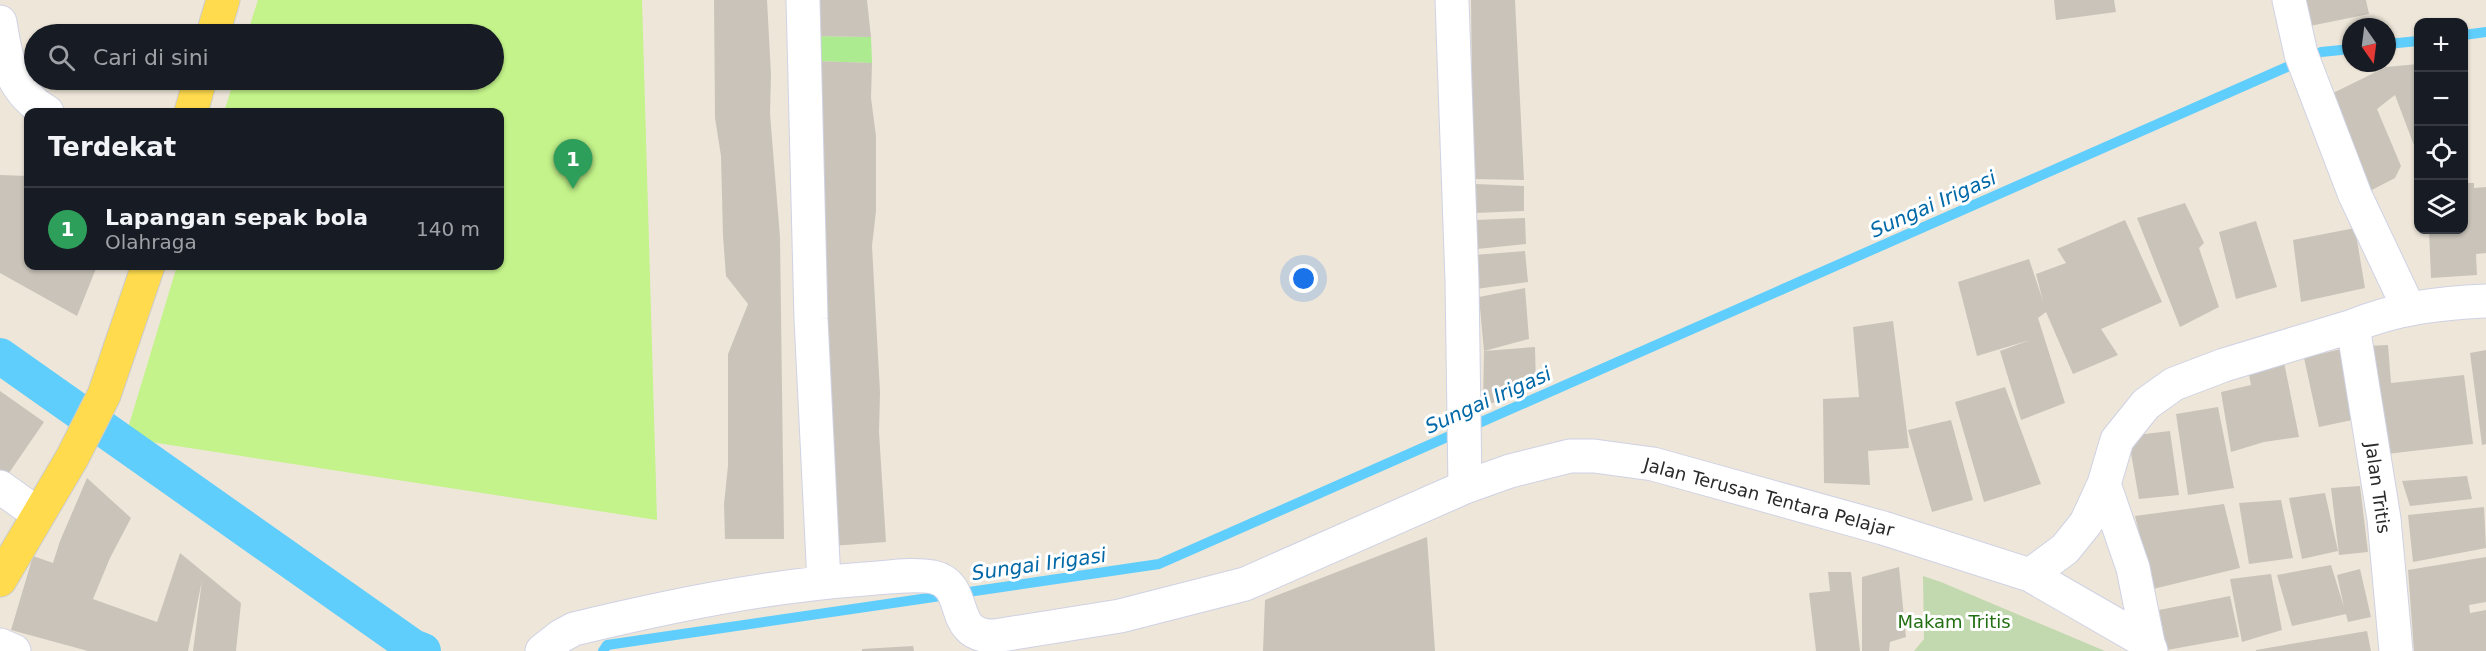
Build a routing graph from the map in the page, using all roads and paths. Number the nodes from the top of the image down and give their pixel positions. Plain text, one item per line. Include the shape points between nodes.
1 (223, 0) edge
2 (803, 0) edge
3 (1452, 0) edge
4 (2289, 0) edge
5 (0, 22) edge
6 (216, 24) edge
7 (197, 90) edge
8 (42, 108) edge
9 (192, 108) edge
10 (147, 270) edge
11 (2486, 301) edge
12 (2409, 309) junction
13 (2354, 326) junction
14 (1465, 481) junction
15 (2104, 483) junction
16 (0, 487) edge
17 (38, 514) junction
18 (2030, 575) junction
19 (0, 580) edge
20 (824, 582) junction
21 (0, 645) edge
22 (2150, 647) edge
23 (14, 651) edge
24 (542, 651) edge
25 (2396, 651) edge

1 - 6 main road
2 - 20 street via 811,319
3 - 14 street
4 - 12 street via 2301,54 2355,195
5 - 8 street via 6,60 21,91
7 - 9 main road
10 - 17 main road via 104,395
11 - 12 street
12 - 13 street
13 - 15 street via 2174,384 2146,404 2117,440
13 - 25 street, Jalan Tritis via 2384,519
14 - 18 street, Jalan Terusan Tentara Pelajar via 1570,456 1653,464 1884,528
14 - 20 street, Jalan Terusan Tentara Pelajar via 1245,584 1120,616 995,636 981,635 964,623 952,588 939,579 921,576
15 - 18 street via 2086,523 2065,549
15 - 22 street via 2133,568
16 - 17 street
17 - 19 main road
18 - 22 street, Jalan Terusan Tentara Pelajar
20 - 24 street via 667,606 574,630
21 - 23 street

